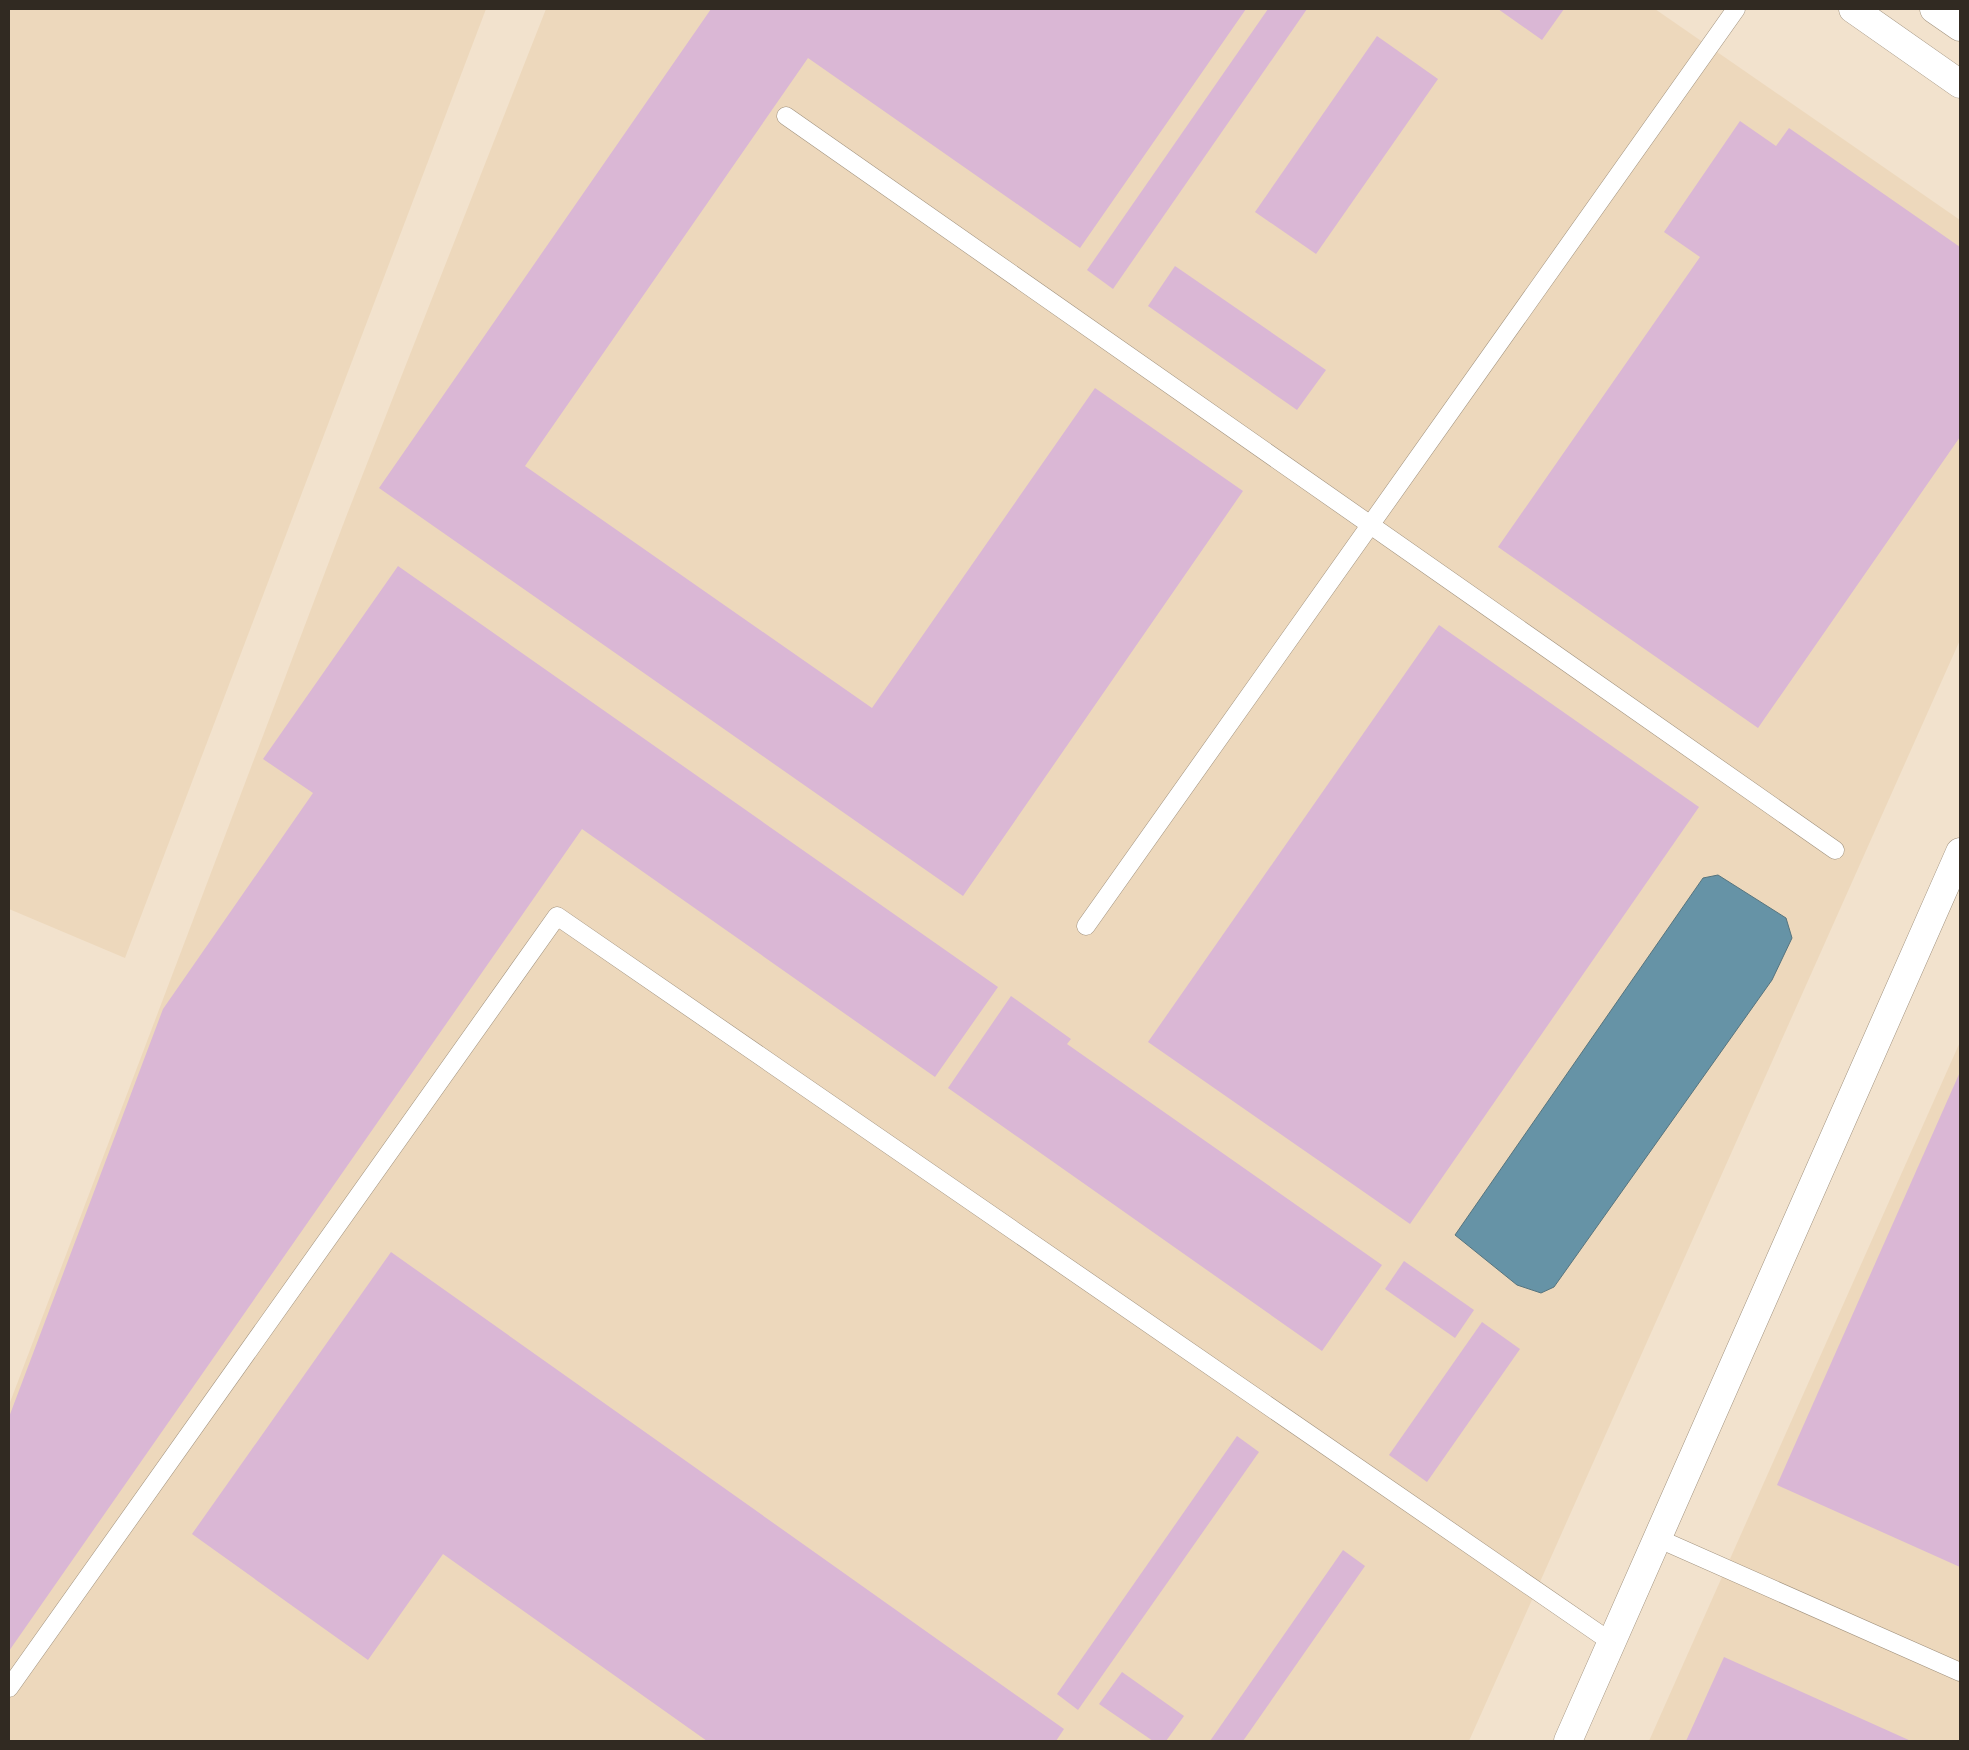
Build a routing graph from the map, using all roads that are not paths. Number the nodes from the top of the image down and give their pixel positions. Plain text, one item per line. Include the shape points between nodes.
1 (1736, 9) edge
2 (1853, 9) edge
3 (1934, 9) edge
4 (1960, 27) edge
5 (1960, 84) edge
6 (786, 116) dead end
7 (1370, 525) junction
8 (1836, 850) dead end
9 (1960, 852) edge
10 (1086, 926) dead end
11 (1657, 1538) junction
12 (1611, 1642) junction
13 (1960, 1672) edge
14 (9, 1688) edge
15 (1568, 1741) edge

1 - 7 lane
2 - 5 street
3 - 4 street
6 - 7 lane
7 - 8 lane
7 - 10 lane
9 - 11 street
11 - 12 street
11 - 13 lane
12 - 14 lane via 557,916
12 - 15 street

